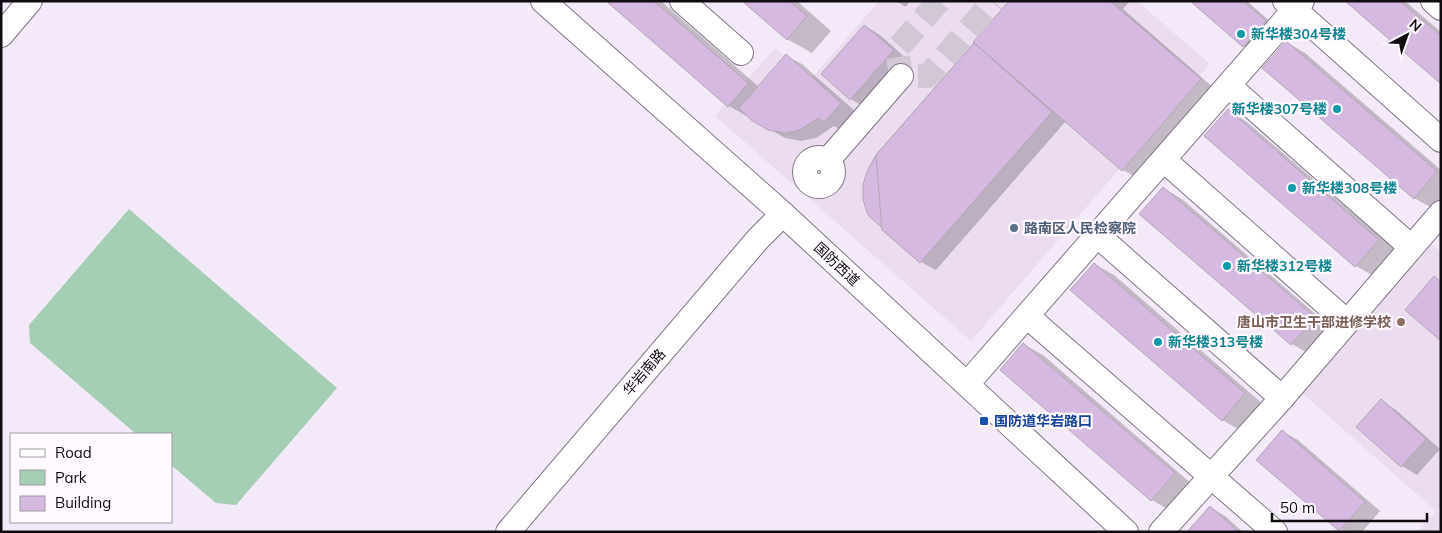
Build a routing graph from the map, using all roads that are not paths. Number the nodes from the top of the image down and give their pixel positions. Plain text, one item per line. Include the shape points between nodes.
1 (30, 1) edge
2 (542, 1) edge
3 (682, 1) edge
4 (1433, 1) edge
5 (1294, 4) edge
6 (1441, 8) edge
7 (1, 35) edge
8 (741, 53) dead end
9 (901, 76) dead end
10 (1229, 86) junction
11 (1441, 140) edge
12 (1164, 160) junction
13 (797, 198) junction
14 (1441, 213) edge
15 (1097, 236) junction
16 (1411, 247) junction
17 (1027, 316) junction
18 (1347, 322) junction
19 (967, 384) junction
20 (1282, 398) junction
21 (1211, 476) junction
22 (508, 532) edge
23 (1126, 532) edge
24 (1162, 532) edge
25 (1275, 532) edge

1 - 7 street
2 - 13 street, 国防西道
3 - 8 street
4 - 6 street
5 - 10 street
5 - 11 street
9 - 13 street via 828,160 834,172 830,181
10 - 12 street
10 - 16 street
12 - 15 street
12 - 18 street
13 - 19 street, 国防西道
13 - 22 street, 华岩南路 via 758,239
14 - 16 street
15 - 17 street
15 - 20 street
16 - 18 street
17 - 19 street
17 - 21 street
18 - 20 street
19 - 23 street, 国防西道
20 - 21 street
21 - 24 street
21 - 25 street

